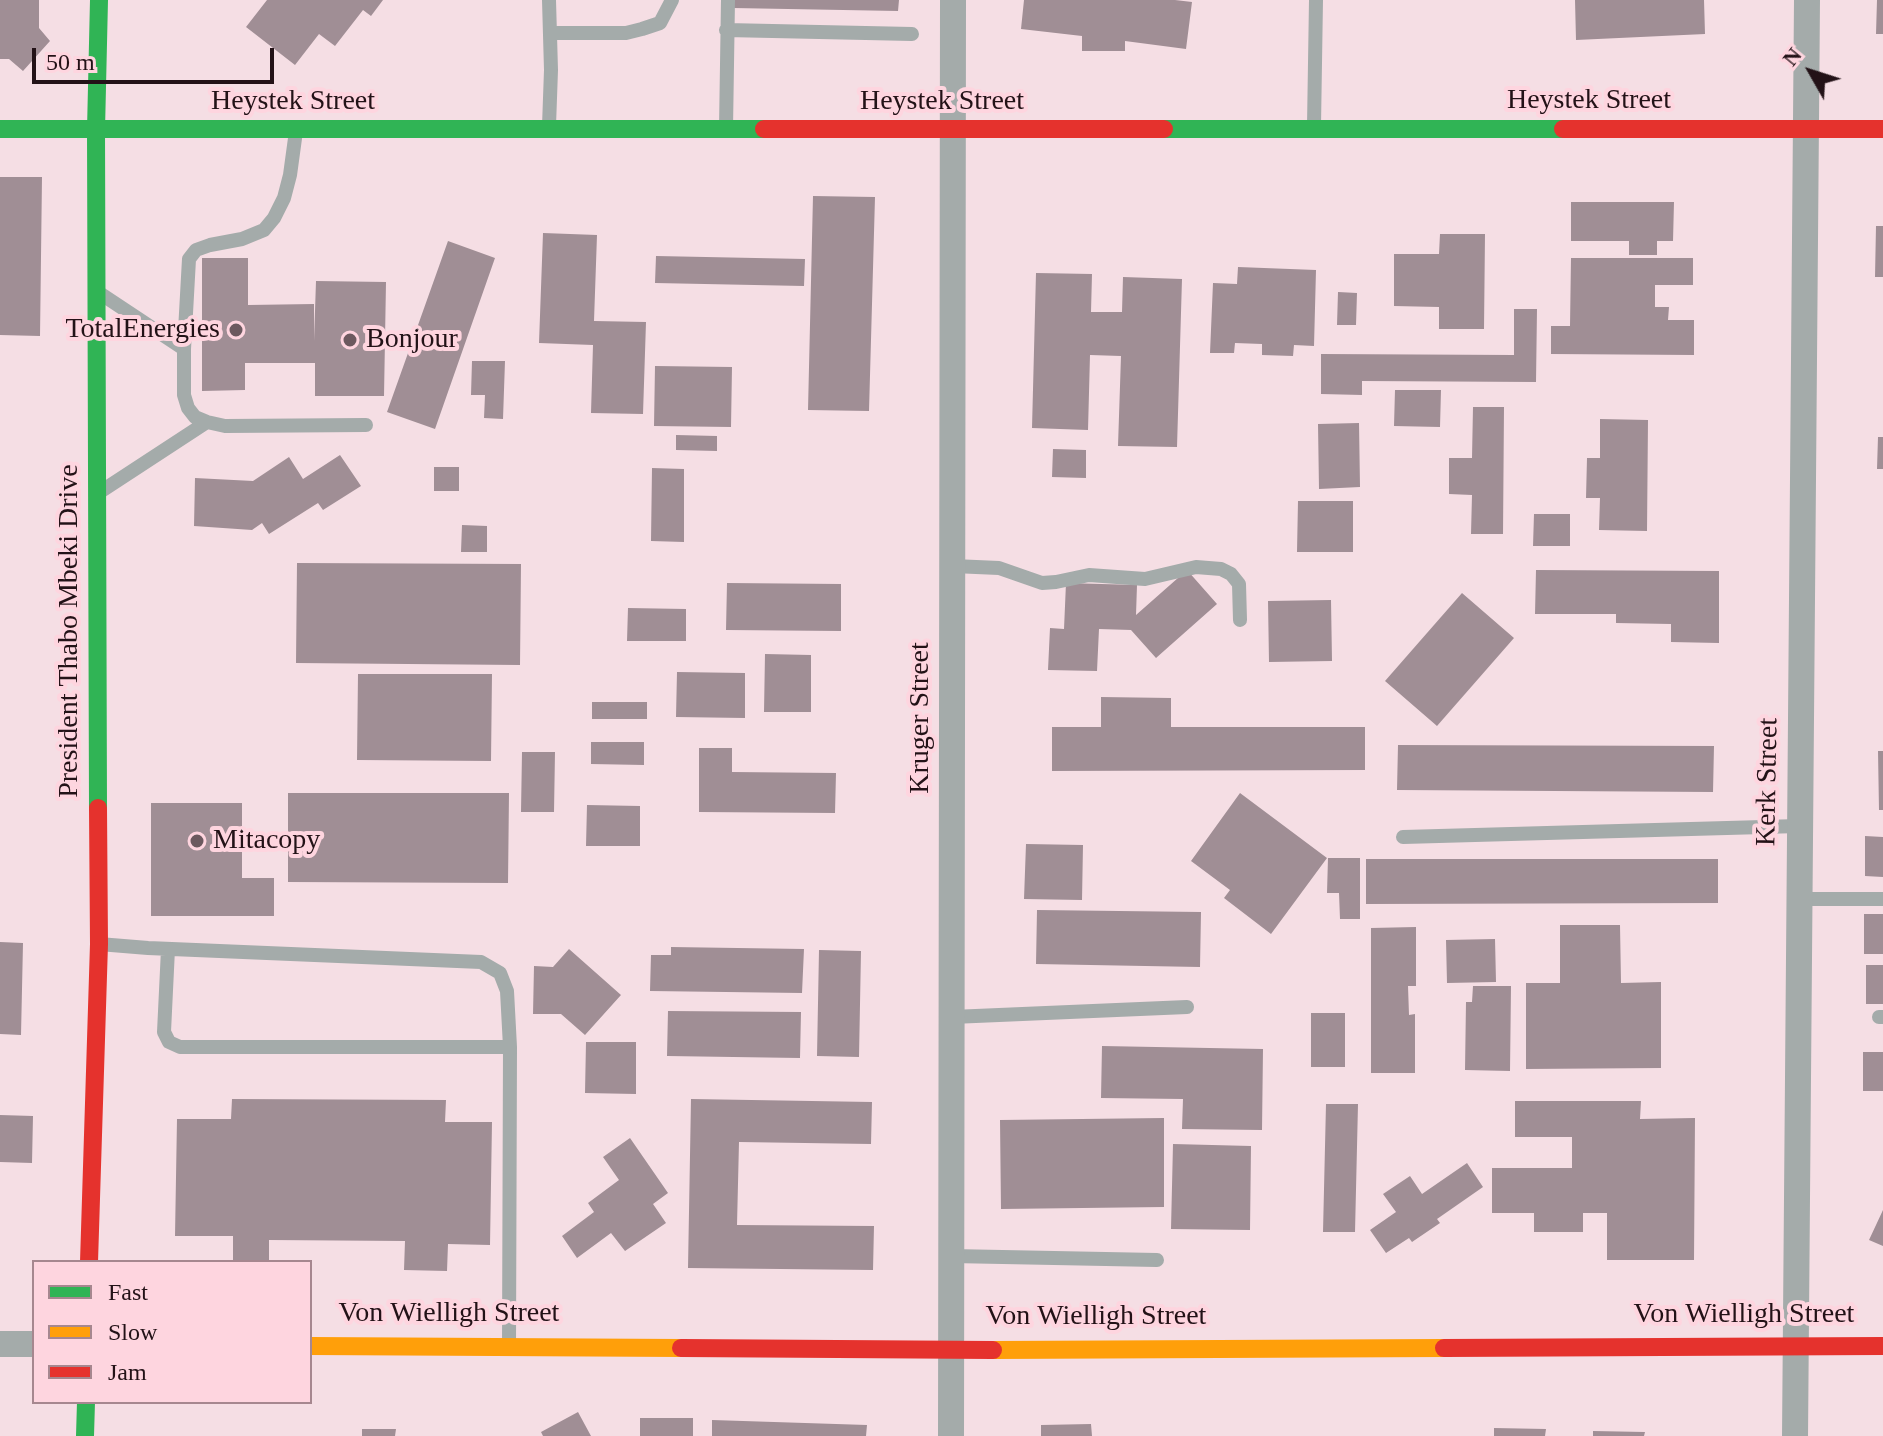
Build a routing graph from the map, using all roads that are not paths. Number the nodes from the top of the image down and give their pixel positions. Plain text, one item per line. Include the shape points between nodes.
1 (99, 0) edge
2 (549, 0) edge
3 (672, 0) edge
4 (728, 0) edge
5 (953, 0) edge
6 (1316, 0) edge
7 (1807, 0) edge
8 (726, 30) junction
9 (551, 33) junction
10 (912, 34) dead end
11 (0, 129) edge
12 (1806, 129) junction
13 (1883, 129) edge
14 (96, 130) junction
15 (296, 130) junction
16 (549, 130) junction
17 (726, 130) junction
18 (954, 130) junction
19 (1314, 130) junction
20 (97, 292) junction
21 (184, 349) junction
22 (207, 422) junction
23 (366, 425) dead end
24 (97, 494) junction
25 (953, 566) junction
26 (1240, 620) dead end
27 (1799, 826) junction
28 (1403, 837) dead end
29 (1799, 899) junction
30 (1883, 899) edge
31 (99, 944) junction
32 (168, 949) junction
33 (1187, 1007) dead end
34 (952, 1017) junction
35 (510, 1047) junction
36 (951, 1256) junction
37 (89, 1260) edge
38 (1157, 1260) dead end
39 (0, 1344) edge
40 (32, 1344) edge
41 (312, 1346) edge
42 (1795, 1346) junction
43 (1883, 1346) edge
44 (509, 1347) junction
45 (951, 1350) junction
46 (86, 1404) edge
47 (85, 1436) edge
48 (951, 1436) edge
49 (1795, 1436) edge

1 - 14 street, President Thabo Mbeki Drive
2 - 9 lane
3 - 9 lane via 660,23 642,29
4 - 8 lane
5 - 18 street, Kruger Street
6 - 19 lane
7 - 12 street, Kerk Street
8 - 10 lane
8 - 17 lane
9 - 16 lane
11 - 14 street, Heystek Street
12 - 13 street, Heystek Street
12 - 19 street, Heystek Street
12 - 27 street, Kerk Street
14 - 15 street, Heystek Street
14 - 20 street, President Thabo Mbeki Drive
15 - 16 street, Heystek Street
15 - 21 lane via 290,175 274,218 264,230 196,250 189,259
16 - 17 street, Heystek Street
17 - 18 street, Heystek Street
18 - 19 street, Heystek Street
18 - 25 street, Kruger Street
20 - 21 lane
20 - 24 street, President Thabo Mbeki Drive
21 - 22 lane via 188,408
22 - 23 lane
22 - 24 lane
24 - 31 street, President Thabo Mbeki Drive
25 - 26 lane via 999,568 1042,583 1089,575 1145,579 1196,567 1221,569 1239,584
25 - 34 street, Kruger Street
27 - 28 lane
27 - 29 street, Kerk Street
29 - 30 lane
29 - 42 street, Kerk Street
31 - 32 lane
31 - 37 street, President Thabo Mbeki Drive
32 - 35 lane via 481,962 500,973 507,991
32 - 35 lane via 164,1032 180,1047
33 - 34 lane
34 - 36 street, Kruger Street
35 - 44 lane
36 - 38 lane
36 - 45 street, Kruger Street
39 - 40 street
41 - 44 street, Von Wielligh Street
42 - 43 street, Von Wielligh Street
42 - 45 street, Von Wielligh Street
42 - 49 street, Kerk Street
44 - 45 street, Von Wielligh Street
45 - 48 street, Kruger Street
46 - 47 street

